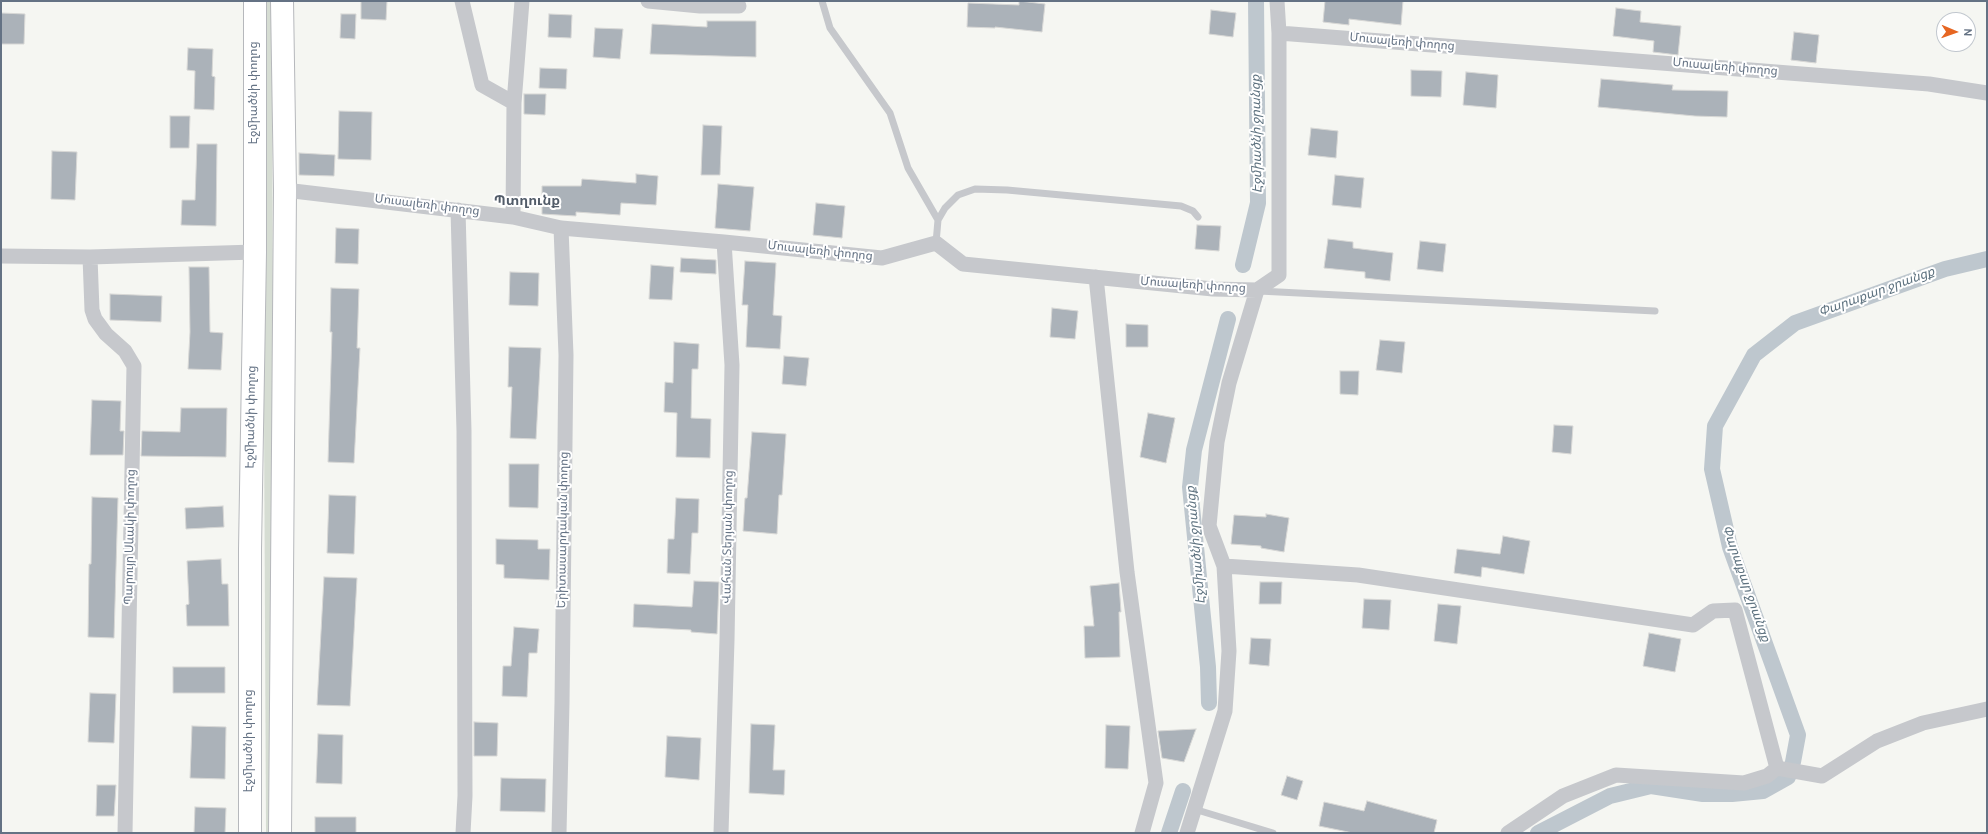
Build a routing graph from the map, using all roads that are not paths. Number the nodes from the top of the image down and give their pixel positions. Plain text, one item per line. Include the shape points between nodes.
1 (255, 1) edge
2 (282, 1) edge
3 (462, 1) edge
4 (522, 1) edge
5 (648, 1) edge
6 (822, 1) edge
7 (1277, 1) edge
8 (739, 6) dead end
9 (1279, 33) junction
10 (1987, 93) edge
11 (514, 103) junction
12 (285, 190) junction
13 (458, 210) junction
14 (513, 217) junction
15 (1198, 217) dead end
16 (938, 220) junction
17 (561, 228) junction
18 (724, 242) junction
19 (936, 242) junction
20 (255, 252) junction
21 (1, 256) edge
22 (90, 257) junction
23 (1096, 277) junction
24 (1257, 290) junction
25 (1655, 311) dead end
26 (1224, 566) junction
27 (1987, 709) edge
28 (1777, 768) junction
29 (1194, 809) junction
30 (125, 833) edge
31 (250, 833) edge
32 (280, 833) edge
33 (463, 833) edge
34 (559, 833) edge
35 (721, 833) edge
36 (1142, 833) edge
37 (1187, 833) edge
38 (1274, 833) edge
39 (1508, 833) edge

1 - 20 highway, Էջմիածնի փողոց
2 - 12 highway
3 - 11 street via 482,85
4 - 11 street
5 - 8 street via 700,6
6 - 16 lane via 830,28 890,113 908,168
7 - 9 street
9 - 10 street, Մուսալեռի փողոց via 1929,84
9 - 24 street, Մուսալեռի փողոց via 1279,275
11 - 14 street
12 - 13 street, Մուսալեռի փողոց
12 - 32 highway
13 - 14 street, Մուսալեռի փողոց
13 - 33 street via 464,431
14 - 17 street, Մուսալեռի փողոց
15 - 16 lane via 1181,206 974,189 958,195 945,208
16 - 19 lane
17 - 18 street, Մուսալեռի փողոց
17 - 34 street, Երիտասարդական փողոց via 566,355
18 - 19 street, Մուսալեռի փողոց via 882,258
18 - 35 street, Վահան Տերյան փողոց via 732,365
19 - 23 street, Մուսալեռի փողոց via 963,264
20 - 22 street
20 - 31 highway, Էջմիածնի փողոց via 250,549
21 - 22 street
22 - 30 street, Պարույր Սևակի փողոց via 94,320 125,351 134,366
23 - 24 street, Մուսալեռի փողոց via 1213,289
23 - 36 street via 1127,572 1156,783
24 - 25 lane
24 - 26 street via 1229,383 1217,442 1209,526
26 - 28 street via 1358,575 1693,625 1713,611 1735,610
26 - 29 street via 1229,651 1225,711
27 - 28 street via 1923,723 1883,739 1822,776
28 - 39 street via 1767,776 1744,783 1616,775 1563,796
29 - 37 street
29 - 38 lane

